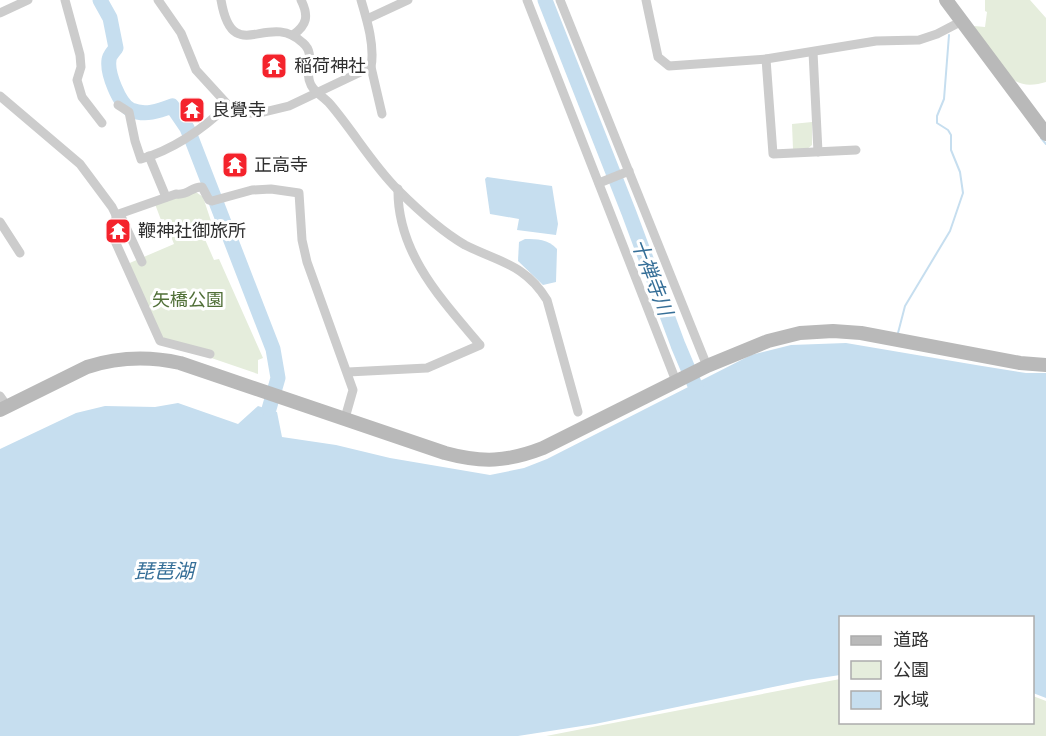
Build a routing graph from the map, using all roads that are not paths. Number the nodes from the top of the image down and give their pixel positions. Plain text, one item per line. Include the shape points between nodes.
1 (28, 0) edge
2 (65, 0) edge
3 (158, 0) edge
4 (221, 0) edge
5 (301, 0) edge
6 (361, 0) edge
7 (408, 0) edge
8 (527, 0) edge
9 (560, 0) edge
10 (646, 0) edge
11 (947, 1) edge
12 (0, 13) edge
13 (367, 19) junction
14 (962, 21) junction
15 (293, 35) junction
16 (813, 52) junction
17 (766, 59) junction
18 (371, 67) junction
19 (316, 92) junction
20 (0, 96) edge
21 (118, 105) dead end
22 (228, 105) junction
23 (382, 114) dead end
24 (102, 123) dead end
25 (1046, 134) edge
26 (856, 150) dead end
27 (818, 152) junction
28 (149, 156) junction
29 (627, 172) junction
30 (601, 182) junction
31 (398, 189) junction
32 (166, 197) junction
33 (118, 215) junction
34 (0, 222) edge
35 (20, 253) dead end
36 (142, 262) dead end
37 (210, 354) dead end
38 (1046, 365) edge
39 (706, 367) junction
40 (348, 372) junction
41 (678, 380) junction
42 (2, 404) edge
43 (578, 412) dead end
44 (345, 418) junction

1 - 12 street
2 - 24 street via 80,55 77,80 81,97
3 - 22 street via 180,33 196,70
4 - 15 street via 229,26 239,35 279,30
5 - 15 street via 306,22
6 - 13 street
7 - 13 street
8 - 30 street
9 - 29 street
10 - 17 street via 658,57 669,66
11 - 14 street
13 - 18 street
14 - 16 street via 919,40 876,41
14 - 25 street
15 - 19 street via 309,48 307,75
16 - 17 street
16 - 27 street
17 - 27 street via 773,154
18 - 19 street
18 - 23 street
19 - 22 street via 268,112 248,113
19 - 31 street via 330,103
20 - 33 street via 80,164
21 - 28 street via 129,112 141,159
22 - 28 street via 191,136
26 - 27 street
28 - 32 street
29 - 30 street
29 - 39 street
30 - 41 street
31 - 40 street via 400,217 419,267 480,345 427,368
31 - 43 street via 446,232 517,267 539,287 547,300
32 - 33 street
32 - 40 street via 183,195 198,187 202,187 206,197 215,200 252,190 299,193 302,240 308,262
33 - 36 street
33 - 37 street via 115,241 159,341
34 - 35 street
38 - 39 street via 833,331 768,340
39 - 41 street
40 - 44 street via 353,390
41 - 44 street via 520,457 469,459
42 - 44 street via 87,367 113,360 152,358 180,363

